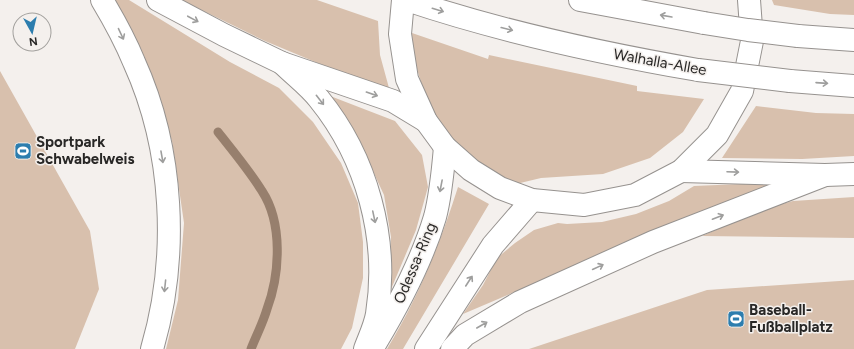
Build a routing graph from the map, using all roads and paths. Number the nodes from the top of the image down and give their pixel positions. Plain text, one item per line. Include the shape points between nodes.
1 (102, 0) edge
2 (158, 0) edge
3 (403, 0) edge
4 (407, 0) edge
5 (580, 0) edge
6 (749, 0) edge
7 (854, 40) edge
8 (282, 63) junction
9 (854, 86) edge
10 (426, 121) junction
11 (446, 147) junction
12 (680, 171) junction
13 (854, 174) edge
14 (825, 175) junction
15 (532, 200) junction
16 (152, 349) edge
17 (365, 349) edge
18 (372, 349) edge
19 (426, 349) edge
20 (452, 349) edge

1 -> 16 main road via 119,28 135,63 159,137 166,177 169,216 168,257 164,296
2 -> 8 main road
3 - 10 main road via 400,34 407,79
4 -> 9 main road, Walhalla-Allee, bridge via 560,43 645,61 698,70
7 -> 5 main road, bridge via 748,30
6 - 12 main road via 752,41 742,91 717,135
8 -> 10 main road via 393,101
8 -> 17 main road via 319,99 343,134 361,168 374,216 381,262 376,315
10 - 11 main road
11 - 15 main road via 471,170 500,188
11 -> 18 main road, Odessa-Ring via 435,216 423,252 392,317
12 -> 14 main road
12 - 15 main road via 635,195 584,205
13 - 14 main road
20 -> 14 main road via 465,335 520,302 653,242
19 -> 15 main road via 493,245

